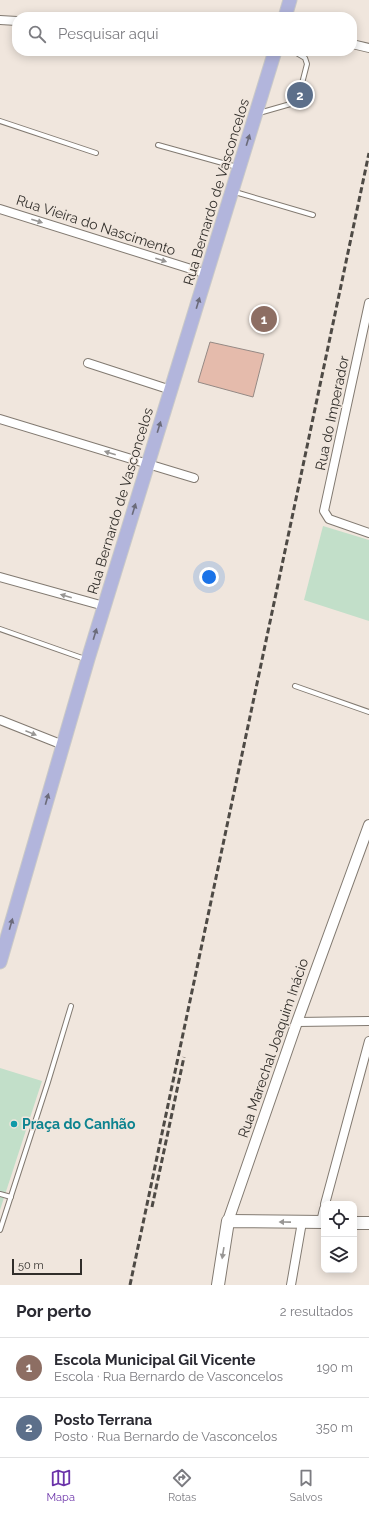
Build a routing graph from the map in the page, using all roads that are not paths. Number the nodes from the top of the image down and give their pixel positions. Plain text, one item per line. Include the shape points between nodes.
1 (290, 0) edge
2 (287, 12) edge
3 (0, 20) edge
4 (12, 21) edge
5 (357, 45) edge
6 (369, 48) edge
7 (274, 56) edge
8 (302, 56) edge
9 (256, 114) junction
10 (0, 121) edge
11 (158, 145) dead end
12 (96, 153) dead end
13 (240, 168) junction
14 (232, 191) junction
15 (0, 209) edge
16 (313, 215) dead end
17 (208, 270) junction
18 (368, 307) edge
19 (88, 362) dead end
20 (171, 390) junction
21 (0, 419) edge
22 (147, 464) junction
23 (194, 478) dead end
24 (369, 533) edge
25 (0, 577) edge
26 (104, 606) junction
27 (0, 629) edge
28 (88, 660) junction
29 (295, 686) dead end
30 (369, 712) edge
31 (0, 720) edge
32 (63, 745) junction
33 (369, 825) edge
34 (0, 961) edge
35 (71, 1006) dead end
36 (369, 1021) edge
37 (297, 1022) junction
38 (369, 1041) edge
39 (0, 1194) edge
40 (11, 1197) junction
41 (326, 1201) edge
42 (228, 1221) junction
43 (302, 1222) junction
44 (321, 1222) edge
45 (357, 1223) edge
46 (369, 1223) edge
47 (0, 1230) edge
48 (218, 1285) edge
49 (291, 1285) edge

1 - 2 main road
3 - 4 street
5 - 6 street
7 - 9 main road, Rua Bernardo de Vasconcelos
8 - 9 lane via 307,64 298,99 294,103
13 -> 9 main road, Rua Bernardo de Vasconcelos
10 - 12 lane
11 - 13 lane
13 - 14 main road, Rua Bernardo de Vasconcelos
14 - 16 lane
14 - 17 main road, Rua Bernardo de Vasconcelos
15 -> 17 street, Rua Vieira do Nascimento
20 -> 17 main road, Rua Bernardo de Vasconcelos
18 - 24 street, Rua do Imperador via 324,511 329,519
19 - 20 street
22 -> 20 main road, Rua Bernardo de Vasconcelos
22 -> 21 street
22 - 23 street
26 -> 22 main road, Rua Bernardo de Vasconcelos
26 -> 25 street
28 -> 26 main road, Rua Bernardo de Vasconcelos
27 - 28 lane
28 - 32 main road, Rua Bernardo de Vasconcelos
29 - 30 lane
31 -> 32 street
34 -> 32 main road, Rua Bernardo de Vasconcelos
33 - 37 street, Rua Marechal Joaquim Inácio
35 - 40 lane
36 - 37 street
37 - 42 street, Rua Marechal Joaquim Inácio
38 - 41 street
39 - 40 lane
40 - 47 lane
43 -> 42 main road
42 -> 48 main road, Rua Marechal Joaquim Inácio
43 - 44 main road
43 - 49 street
45 - 46 main road

